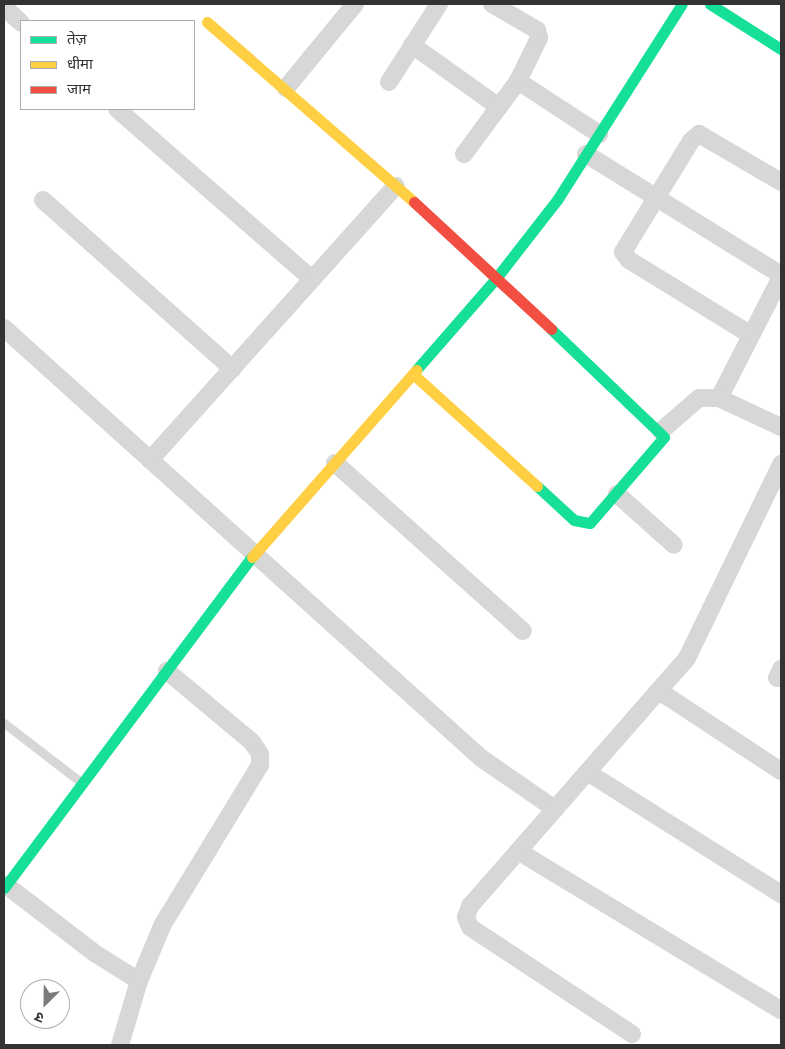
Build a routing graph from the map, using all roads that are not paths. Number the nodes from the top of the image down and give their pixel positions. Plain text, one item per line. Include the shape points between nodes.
1 (355, 4) edge
2 (439, 4) edge
3 (492, 4) edge
4 (682, 4) edge
5 (710, 4) edge
6 (4, 7) edge
7 (20, 22) edge
8 (207, 22) dead end
9 (412, 46) junction
10 (781, 48) edge
11 (389, 82) dead end
12 (518, 82) junction
13 (286, 88) junction
14 (499, 107) junction
15 (118, 110) edge
16 (599, 134) junction
17 (464, 154) dead end
18 (586, 154) junction
19 (781, 182) edge
20 (396, 186) junction
21 (656, 198) junction
22 (43, 200) dead end
23 (781, 276) edge
24 (497, 277) junction
25 (312, 279) junction
26 (4, 328) edge
27 (751, 334) junction
28 (232, 369) junction
29 (413, 374) junction
30 (719, 398) junction
31 (781, 427) edge
32 (661, 431) junction
33 (150, 460) junction
34 (335, 462) junction
35 (781, 464) edge
36 (617, 494) junction
37 (674, 545) dead end
38 (255, 554) junction
39 (523, 631) dead end
40 (167, 671) junction
41 (658, 691) junction
42 (4, 723) edge
43 (781, 771) edge
44 (587, 772) junction
45 (82, 783) junction
46 (555, 809) junction
47 (518, 851) junction
48 (5, 886) edge
49 (781, 894) edge
50 (139, 981) junction
51 (780, 1006) edge
52 (632, 1034) dead end
53 (120, 1045) edge

1 - 13 street
2 - 9 street
3 - 12 street via 537,30 539,38
4 - 16 street
5 - 10 street
6 - 7 street
8 - 13 street
9 - 11 street
9 - 14 street
12 - 14 street
12 - 16 street
13 - 20 street
14 - 17 street
15 - 25 street
16 - 18 street
18 - 21 street
18 - 24 street via 557,200
19 - 21 street via 700,134 691,141
20 - 24 street
20 - 25 street
21 - 23 street
21 - 27 street via 625,247 625,256
22 - 28 street
23 - 27 street
24 - 29 street
24 - 32 street
25 - 28 street
26 - 33 street
27 - 30 street
28 - 33 street
29 - 34 street
29 - 36 street via 574,520 590,523
30 - 31 street
30 - 32 street via 699,398
32 - 36 street via 664,437 661,443
33 - 38 street
34 - 38 street
34 - 39 street
35 - 41 street via 697,642
36 - 37 street
38 - 40 street
38 - 46 street via 481,758
40 - 45 street
40 - 50 street via 252,742 260,754 260,765 163,924
41 - 43 street
41 - 44 street
42 - 45 lane
44 - 46 street
44 - 49 street
45 - 48 street
46 - 47 street
47 - 51 street
47 - 52 street via 470,906 466,918 470,927
48 - 50 street via 96,954
50 - 53 street

